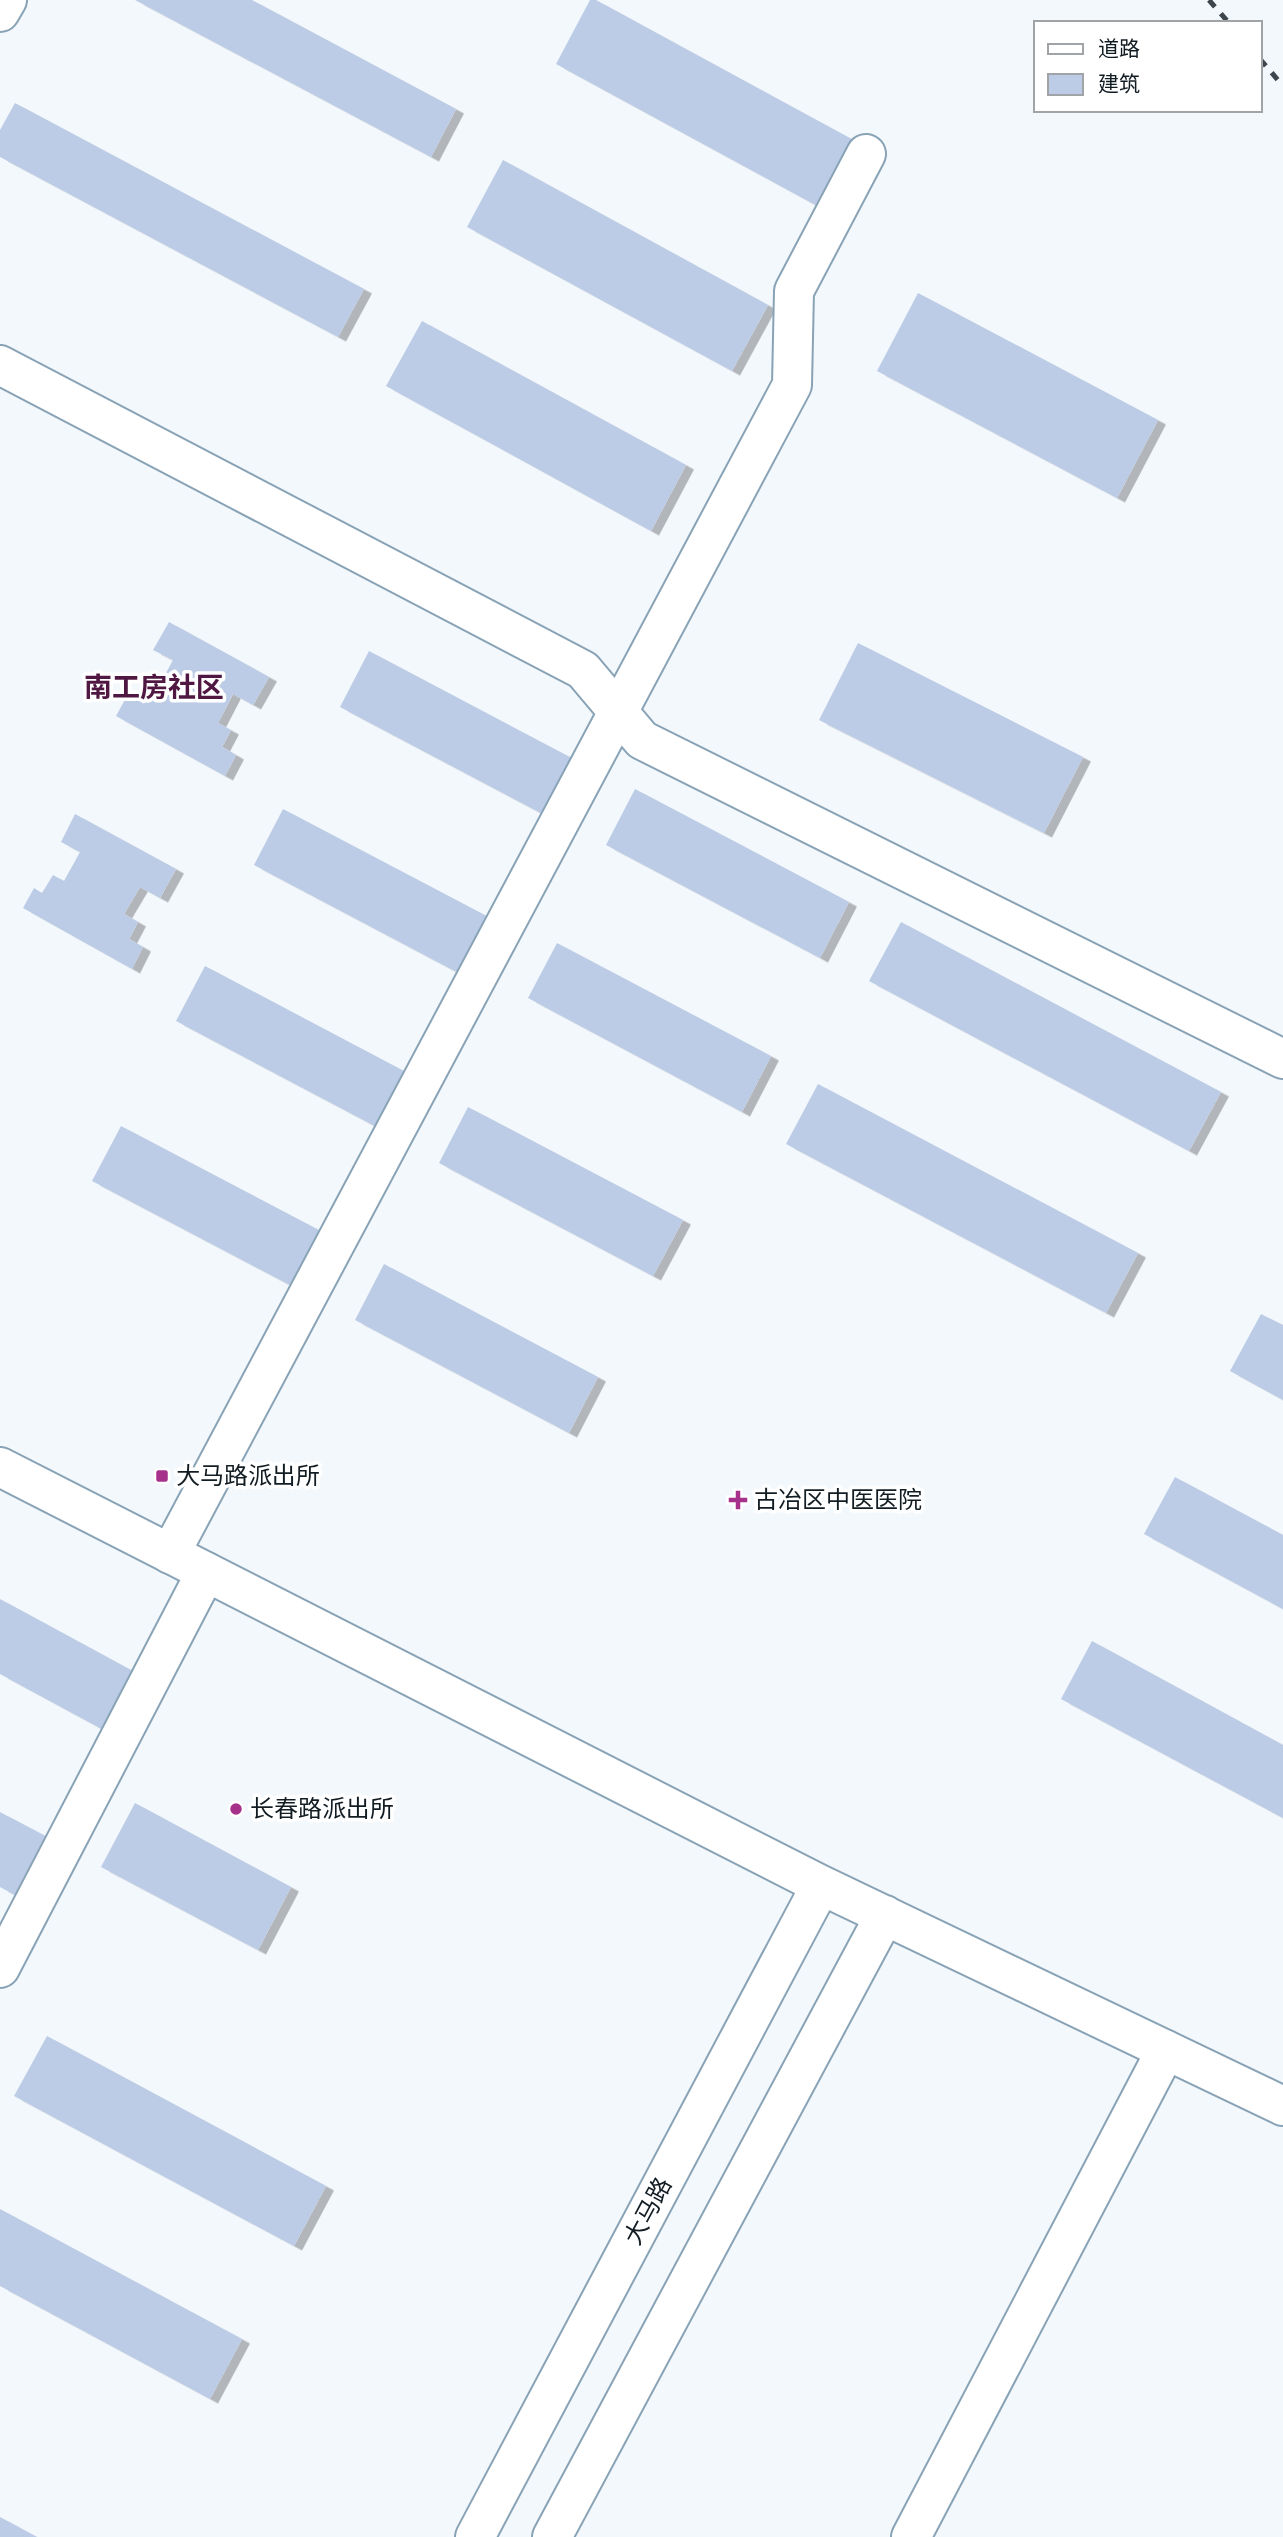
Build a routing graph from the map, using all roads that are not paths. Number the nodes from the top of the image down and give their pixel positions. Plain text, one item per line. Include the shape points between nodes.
1 (6, 0) edge
2 (0, 12) edge
3 (866, 154) dead end
4 (0, 365) edge
5 (618, 712) junction
6 (1283, 1059) edge
7 (0, 1467) edge
8 (170, 1554) junction
9 (206, 1572) junction
10 (821, 1885) junction
11 (885, 1915) junction
12 (0, 1968) edge
13 (1166, 2050) junction
14 (1283, 2106) edge
15 (475, 2537) edge
16 (552, 2537) edge
17 (911, 2537) edge

1 - 2 street
3 - 5 street via 794,290 792,385
4 - 5 street via 583,670
5 - 6 street via 642,740
5 - 8 street
7 - 8 street
8 - 9 street
9 - 10 street
9 - 12 street
10 - 11 street
10 - 15 street, 大马路
11 - 13 street
11 - 16 street
13 - 14 street
13 - 17 street

